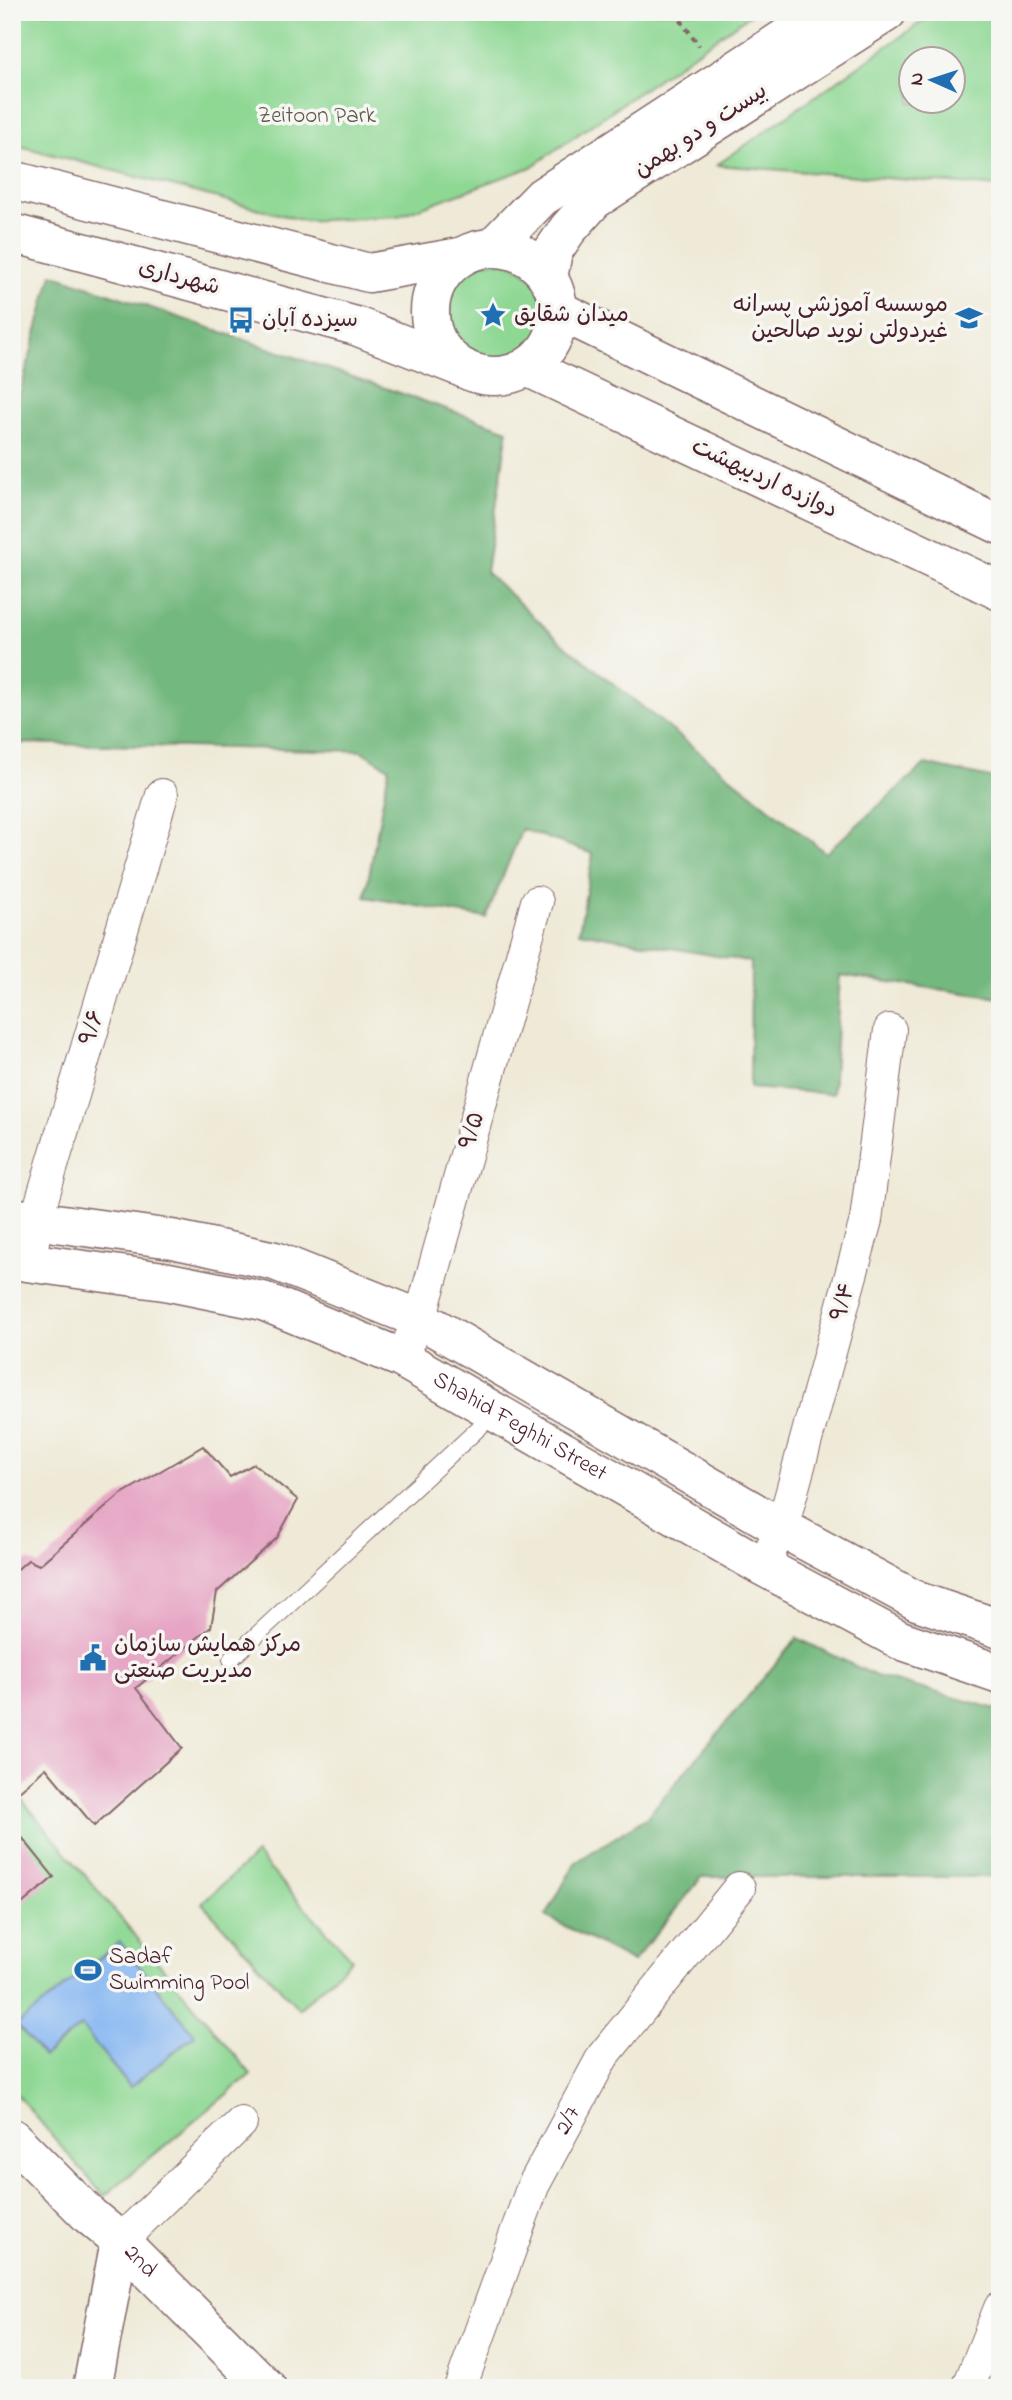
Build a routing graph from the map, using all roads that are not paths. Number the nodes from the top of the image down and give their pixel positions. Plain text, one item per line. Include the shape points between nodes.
1 (825, 12) edge
2 (887, 12) edge
3 (12, 180) edge
4 (12, 233) edge
5 (476, 252) junction
6 (553, 294) junction
7 (527, 367) junction
8 (463, 368) junction
9 (1000, 525) edge
10 (1000, 591) edge
11 (162, 795) dead end
12 (537, 902) dead end
13 (890, 1030) dead end
14 (24, 1218) edge
15 (21, 1262) edge
16 (420, 1319) junction
17 (401, 1358) junction
18 (496, 1412) junction
19 (782, 1528) junction
20 (762, 1566) junction
21 (1000, 1629) edge
22 (232, 1659) dead end
23 (1000, 1674) edge
24 (739, 1888) dead end
25 (241, 2123) dead end
26 (12, 2138) edge
27 (120, 2241) junction
28 (1000, 2308) edge
29 (92, 2388) edge
30 (267, 2388) edge
31 (460, 2388) edge
32 (968, 2388) edge

1 - 5 street, بیست و دو بهمن via 542,197
2 - 6 street, بیست و دو بهمن via 594,200 553,251
3 - 5 street via 369,273
4 - 8 street, شهرداری via 356,326
5 - 6 street via 514,251 534,261
5 - 8 street via 443,272 433,292 430,314 434,335 446,354
6 - 7 street via 554,332 544,352
6 - 9 street
7 - 8 street via 495,376
7 - 10 street, دوازده اردیبهشت
11 - 14 street, ۹/۶
12 - 16 street, ۹/۵
13 - 19 street, ۹/۴ via 866,1220
14 - 15 street, ۹/۶
14 - 16 street, Shahid Feghhi Street via 172,1238 275,1261
15 - 17 street, Shahid Feghhi Street via 164,1281 263,1301
16 - 17 street, ۹/۵
16 - 19 street, Shahid Feghhi Street
17 - 18 street, Shahid Feghhi Street
18 - 20 street, Shahid Feghhi Street
18 - 22 lane
19 - 20 street, ۹/۴
19 - 21 street, Shahid Feghhi Street via 917,1601
20 - 23 street, Shahid Feghhi Street via 900,1640
24 - 31 street, 2/7 via 603,2056 533,2186
25 - 27 street
26 - 27 street, 2nd
27 - 29 street
27 - 30 street, 2nd
28 - 32 street

